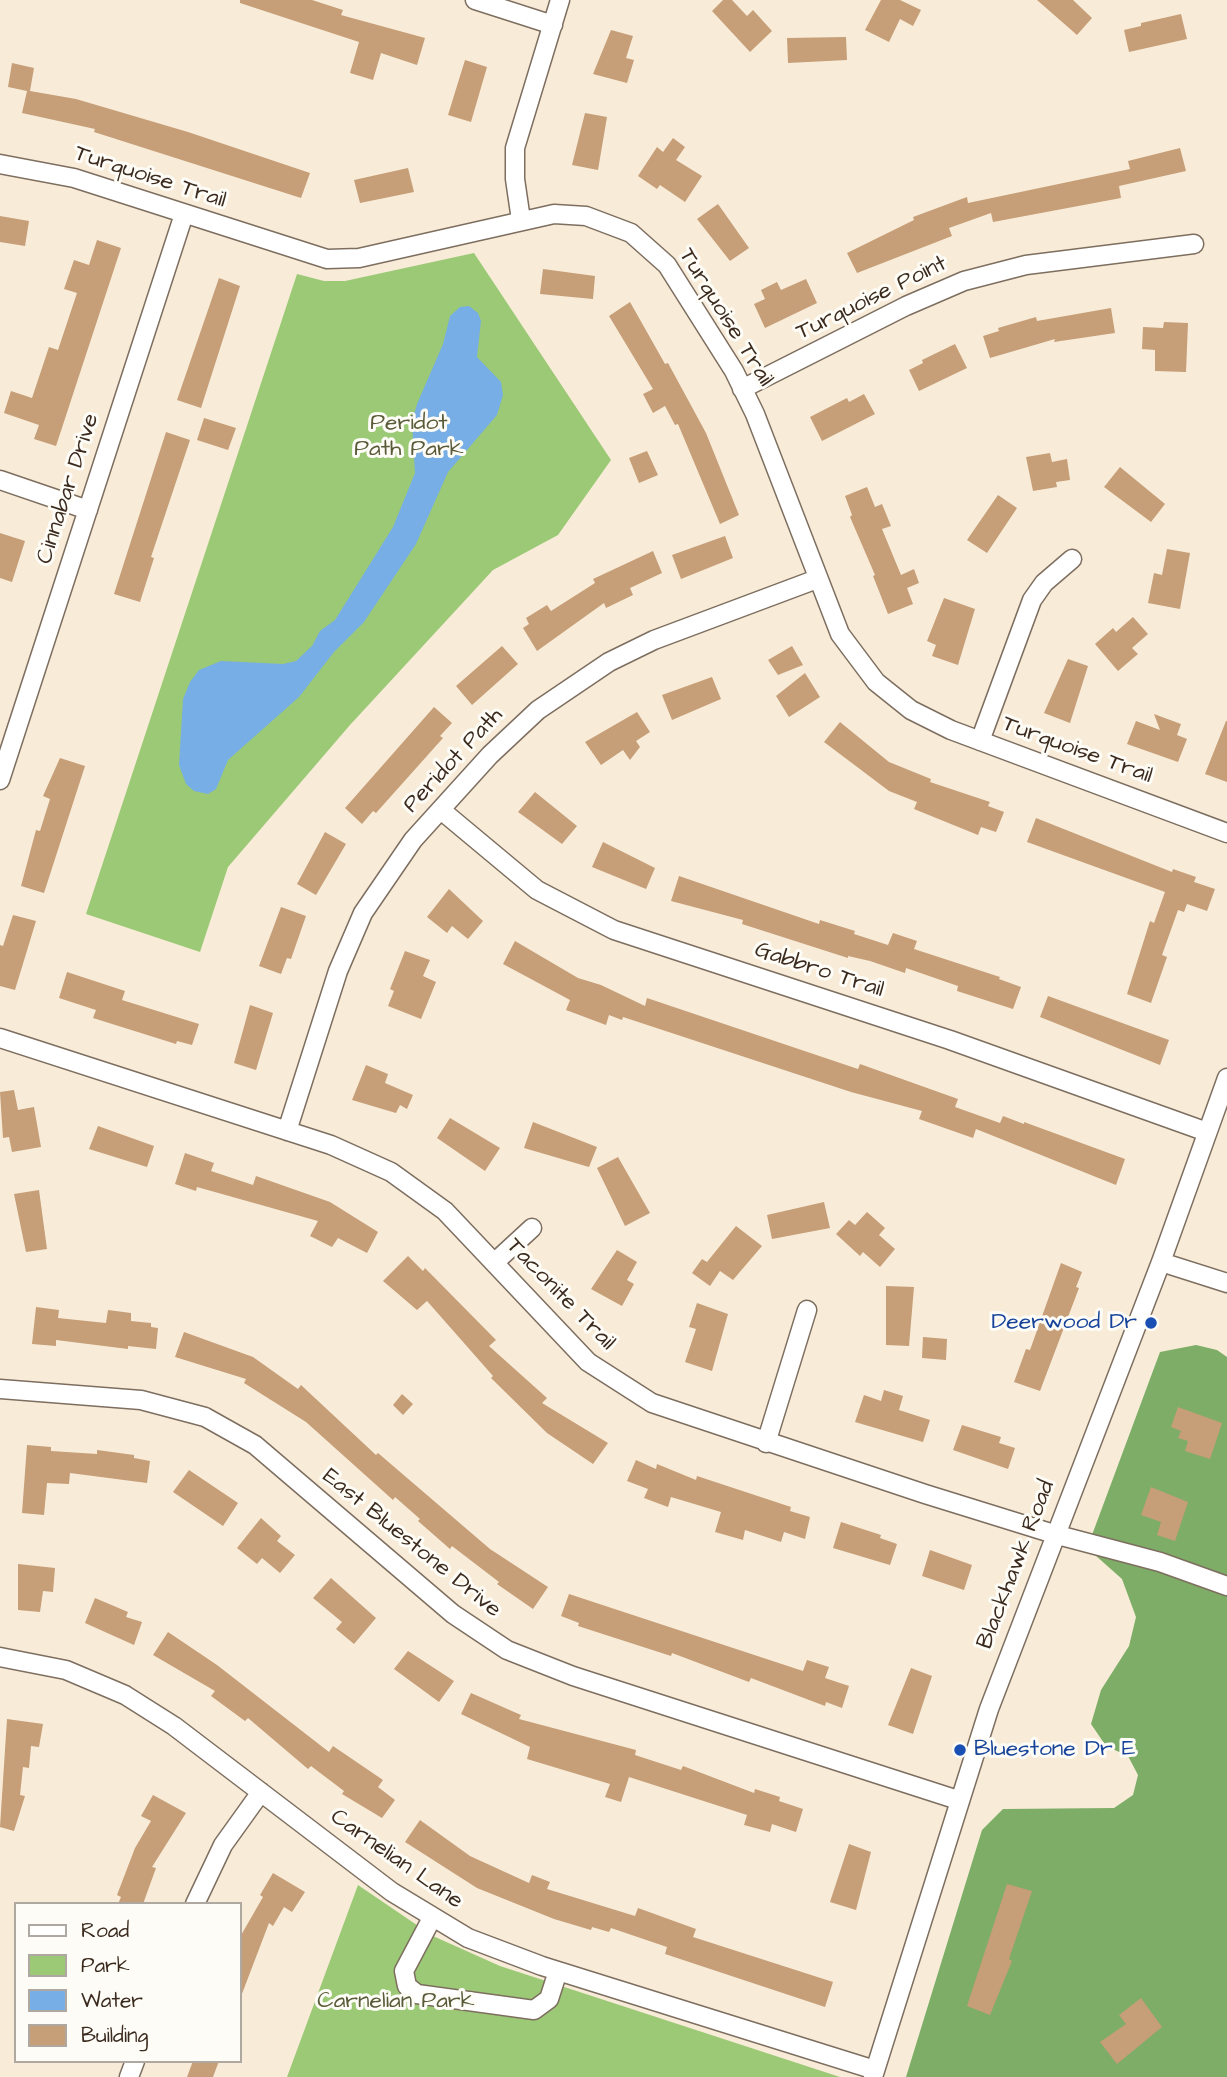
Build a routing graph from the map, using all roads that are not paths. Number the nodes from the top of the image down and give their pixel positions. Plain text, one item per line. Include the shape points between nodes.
1 (475, 0) edge
2 (561, 0) edge
3 (553, 25) junction
4 (0, 164) edge
5 (184, 214) junction
6 (521, 220) junction
7 (1194, 244) dead end
8 (742, 389) junction
9 (0, 480) edge
10 (88, 510) junction
11 (1072, 559) dead end
12 (817, 579) junction
13 (980, 741) junction
14 (3, 760) edge
15 (0, 780) edge
16 (441, 810) junction
17 (1227, 833) edge
18 (0, 1038) edge
19 (1227, 1078) edge
20 (287, 1130) junction
21 (1207, 1132) junction
22 (532, 1228) dead end
23 (1161, 1262) junction
24 (494, 1263) junction
25 (1227, 1283) edge
26 (807, 1310) dead end
27 (0, 1389) edge
28 (766, 1443) junction
29 (1054, 1534) junction
30 (1227, 1586) edge
31 (0, 1657) edge
32 (261, 1792) junction
33 (958, 1800) junction
34 (196, 1902) edge
35 (432, 1918) junction
36 (558, 1971) junction
37 (874, 2074) edge

1 - 3 street
2 - 3 street
3 - 6 street via 515,148 514,179
4 - 5 street, Turquoise Trail via 74,178
5 - 6 street, Turquoise Trail via 299,252 341,260
5 - 10 street, Cinnabar Drive
6 - 8 street, Turquoise Trail via 554,214 586,216 643,241 680,282
7 - 8 street, Turquoise Point via 1026,265 964,282 906,306
8 - 12 street, Turquoise Trail
9 - 10 street
10 - 14 street, Cinnabar Drive
11 - 13 street via 1032,600
12 - 13 street, Turquoise Trail via 840,634 876,682 921,715
12 - 16 street, Peridot Path via 654,639 588,675 526,721
13 - 17 street, Turquoise Trail
14 - 15 street, Cinnabar Drive
16 - 20 street, Peridot Path via 395,863 354,932
16 - 21 street, Gabbro Trail via 537,890 614,930 939,1037
18 - 20 street, Taconite Trail
19 - 21 street, Blackhawk Road
20 - 24 street, Taconite Trail via 352,1153 401,1178 445,1211
21 - 23 street, Blackhawk Road
22 - 24 street
23 - 25 street
23 - 29 street, Blackhawk Road
24 - 28 street, Taconite Trail via 572,1348 617,1383 670,1411
26 - 28 street
27 - 33 street, East Bluestone Drive via 141,1400 205,1418 255,1445 453,1614 507,1650 573,1676
28 - 29 street, Taconite Trail
29 - 30 street, Taconite Trail via 1160,1562
29 - 33 street, Blackhawk Road
31 - 32 street, Carnelian Lane via 66,1670 125,1695
32 - 34 street via 223,1845
32 - 35 street, Carnelian Lane
33 - 37 street, Blackhawk Road
35 - 36 street, Carnelian Lane via 488,1947
35 - 36 street via 404,1971 407,1986 417,1994 534,2011 549,1999
36 - 37 street, Carnelian Lane

